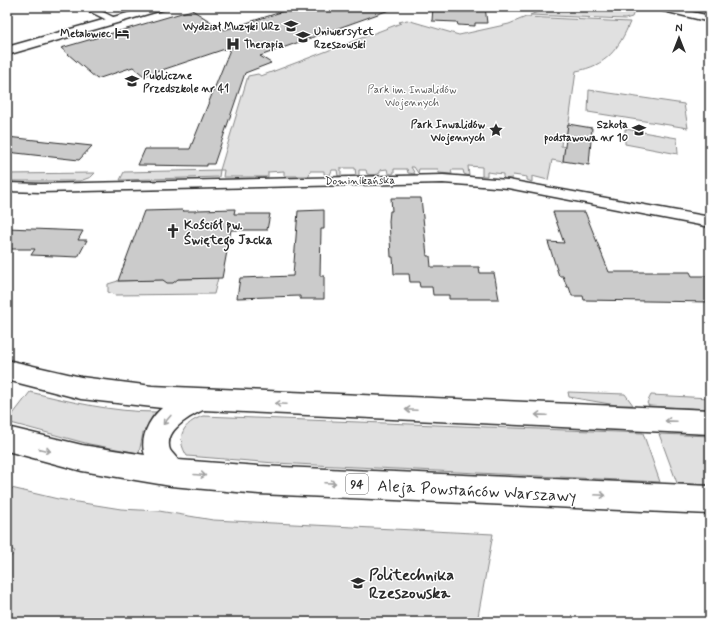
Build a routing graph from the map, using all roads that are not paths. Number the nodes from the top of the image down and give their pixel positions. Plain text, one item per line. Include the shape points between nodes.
1 (86, 7) edge
2 (161, 7) edge
3 (658, 7) edge
4 (710, 19) edge
5 (114, 20) junction
6 (7, 51) edge
7 (7, 187) edge
8 (710, 222) edge
9 (7, 370) edge
10 (199, 400) junction
11 (710, 422) edge
12 (7, 439) edge
13 (171, 473) junction
14 (710, 500) edge

1 - 5 street
2 - 5 main road
3 - 4 street
5 - 6 main road
7 - 8 street, Dominikańska via 443,179 508,184
9 - 10 main road via 81,388
11 -> 10 main road
10 -> 13 main road via 182,407 170,416 157,438 157,450
12 -> 13 main road, Aleja Powstańców Warszawy / 94 via 82,458
13 -> 14 main road, Aleja Powstańców Warszawy / 94 via 259,480

